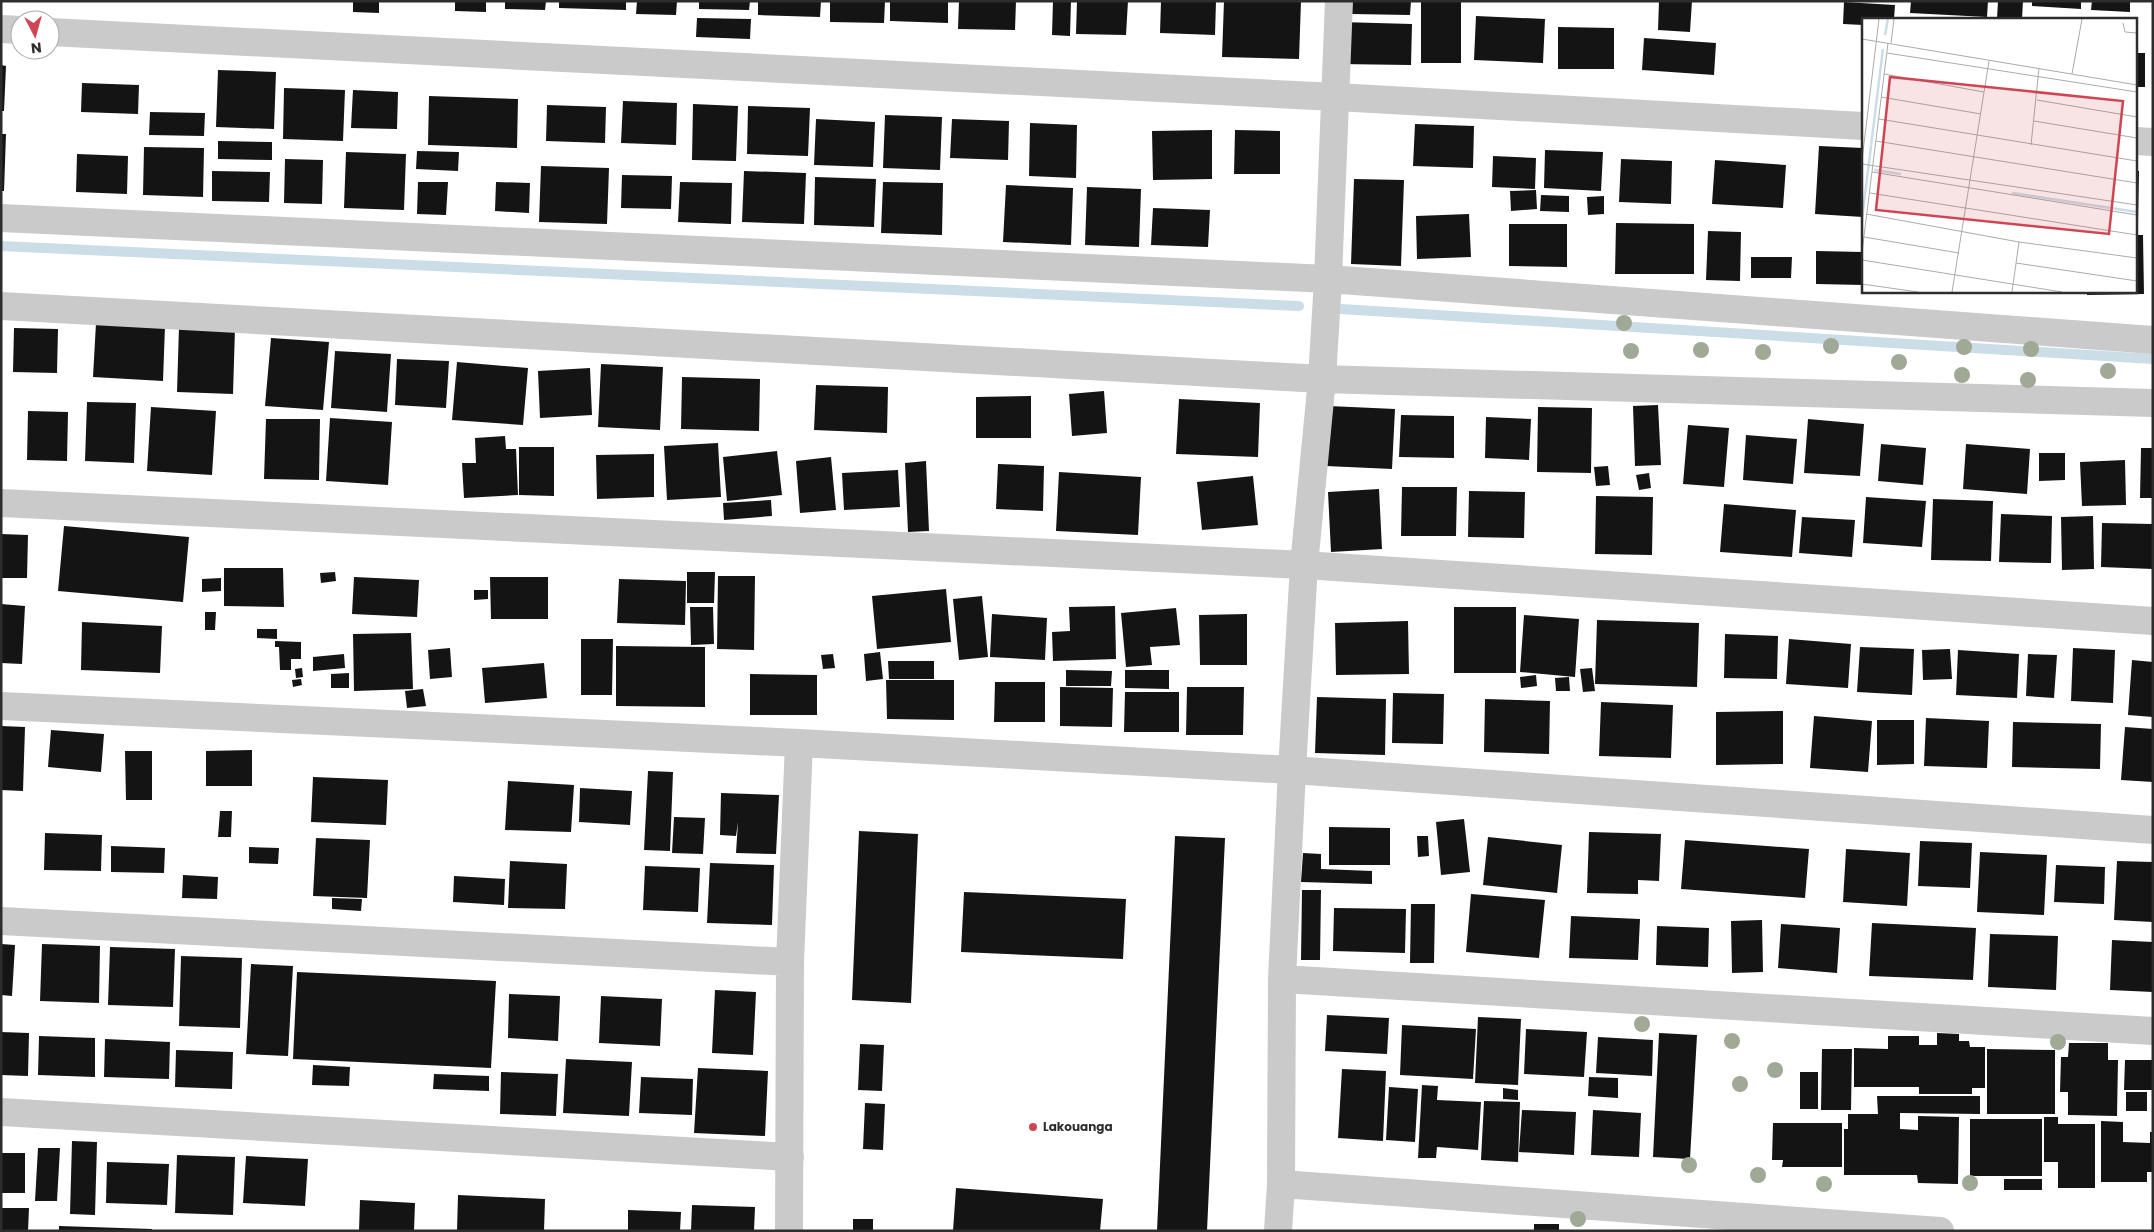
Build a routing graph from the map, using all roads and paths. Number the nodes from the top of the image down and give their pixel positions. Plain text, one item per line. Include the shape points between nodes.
1 (1339, 1) edge
2 (60, 33) edge
3 (1336, 97) junction
4 (1862, 126) edge
5 (2136, 141) edge
6 (2153, 142) edge
7 (1, 218) edge
8 (1328, 279) junction
9 (1, 306) edge
10 (2153, 340) edge
11 (1322, 379) junction
12 (2153, 402) edge
13 (1, 503) edge
14 (1304, 565) junction
15 (2153, 621) edge
16 (1, 706) edge
17 (799, 744) junction
18 (1292, 770) junction
19 (2153, 830) edge
20 (1, 921) edge
21 (790, 962) junction
22 (1282, 979) junction
23 (2153, 1031) edge
24 (1, 1112) edge
25 (790, 1157) junction
26 (1281, 1184) junction
27 (789, 1231) edge
28 (1278, 1231) edge
29 (1940, 1231) edge

1 - 3 street
2 - 3 street
3 - 4 street
3 - 8 street
5 - 6 street
7 - 8 street
8 - 10 street
8 - 11 street
9 - 11 street
11 - 12 street
11 - 14 street
13 - 14 street
14 - 15 street
14 - 18 street
16 - 17 street
17 - 18 street
17 - 21 street
18 - 19 street
18 - 22 street
20 - 21 street
21 - 25 street
22 - 23 street
22 - 26 street
24 - 25 street
25 - 27 street
26 - 28 street
26 - 29 street

